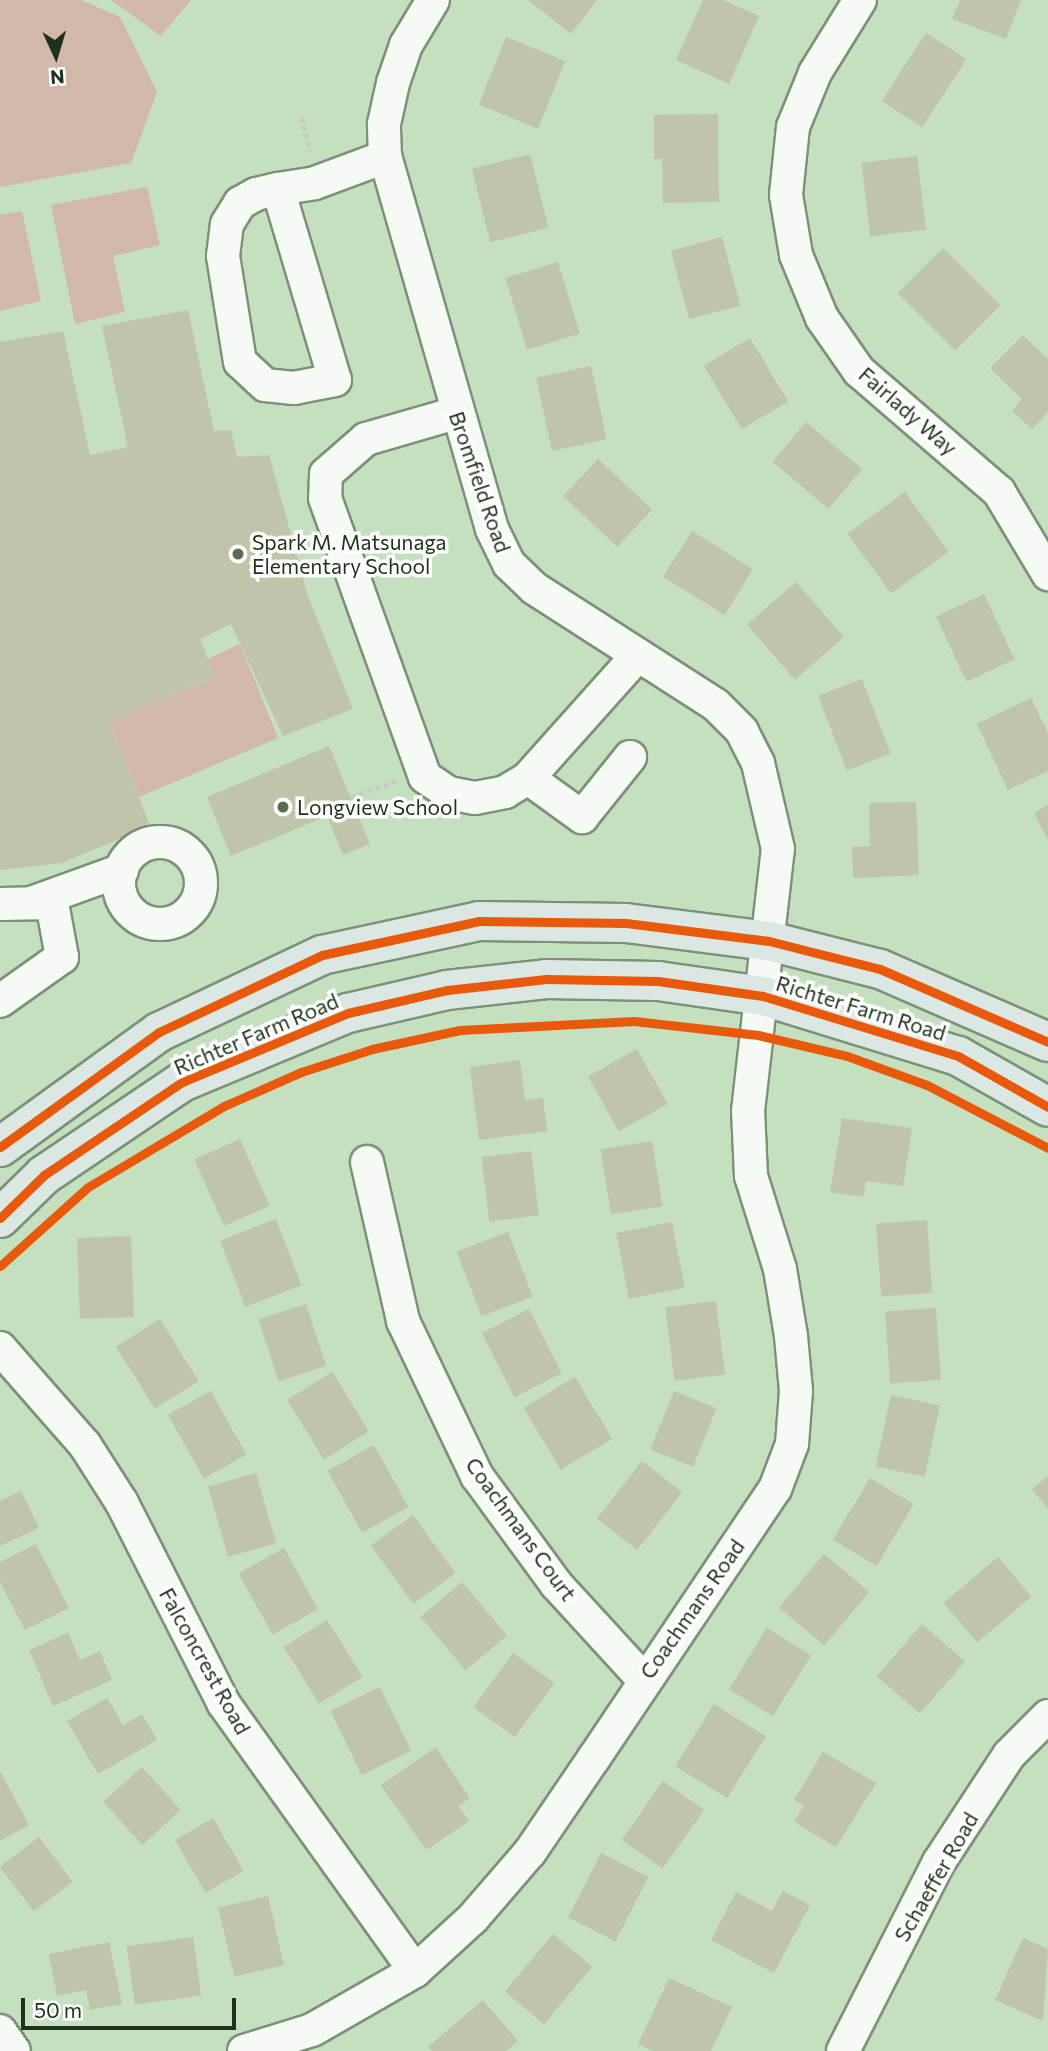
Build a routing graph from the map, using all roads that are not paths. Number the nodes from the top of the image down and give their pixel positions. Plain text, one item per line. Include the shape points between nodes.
1 (433, 0) edge
2 (860, 0) edge
3 (385, 157) junction
4 (278, 190) junction
5 (456, 413) junction
6 (1048, 574) edge
7 (638, 655) junction
8 (630, 757) dead end
9 (528, 778) junction
10 (122, 870) dead end
11 (14, 904) edge
12 (769, 941) junction
13 (763, 996) junction
14 (0, 1001) edge
15 (1048, 1042) edge
16 (1048, 1107) edge
17 (0, 1147) edge
18 (367, 1162) dead end
19 (0, 1218) edge
20 (0, 1348) edge
21 (643, 1679) junction
22 (1048, 1716) edge
23 (415, 1971) junction
24 (0, 2031) edge
25 (14, 2051) edge
26 (244, 2051) edge
27 (844, 2051) edge

1 - 3 street, Bromfield Road via 406,45 393,83 384,124
2 - 6 street, Fairlady Way via 815,73 793,127 786,195 796,255 822,318 859,371 999,492
3 - 4 street via 316,183
3 - 5 street, Bromfield Road
4 - 4 street via 240,203 227,224 223,256 240,362 265,385 294,388 335,380
5 - 7 street, Bromfield Road via 492,529 509,564 534,588
5 - 9 street via 366,439 327,474 325,498 423,771 449,793 475,798 505,792
7 - 9 street
7 - 12 street, Bromfield Road via 716,705 741,731 758,763 778,849
8 - 9 street via 582,817
10 - 11 street
11 - 14 street via 52,903 62,957
12 - 13 street, Coachmans Road
12 - 15 main road, Richter Farm Road via 880,969
12 - 17 main road, Richter Farm Road via 626,923 479,921 322,955 159,1032
13 - 16 main road, Richter Farm Road via 958,1056
13 - 19 main road, Richter Farm Road via 658,981 546,979 447,990 348,1013 182,1082 44,1175
13 - 21 street, Coachmans Road via 748,1111 751,1176 780,1269 791,1336 796,1391 792,1444 775,1489
18 - 21 street, Coachmans Court via 402,1321 477,1476 556,1584
20 - 23 street, Falconcrest Road via 85,1445 122,1503 223,1704
21 - 23 street, Coachmans Road via 530,1852 473,1919
22 - 27 street, Schaeffer Road via 1009,1755 939,1862
23 - 26 street, Coachmans Road via 312,2030
24 - 25 street

